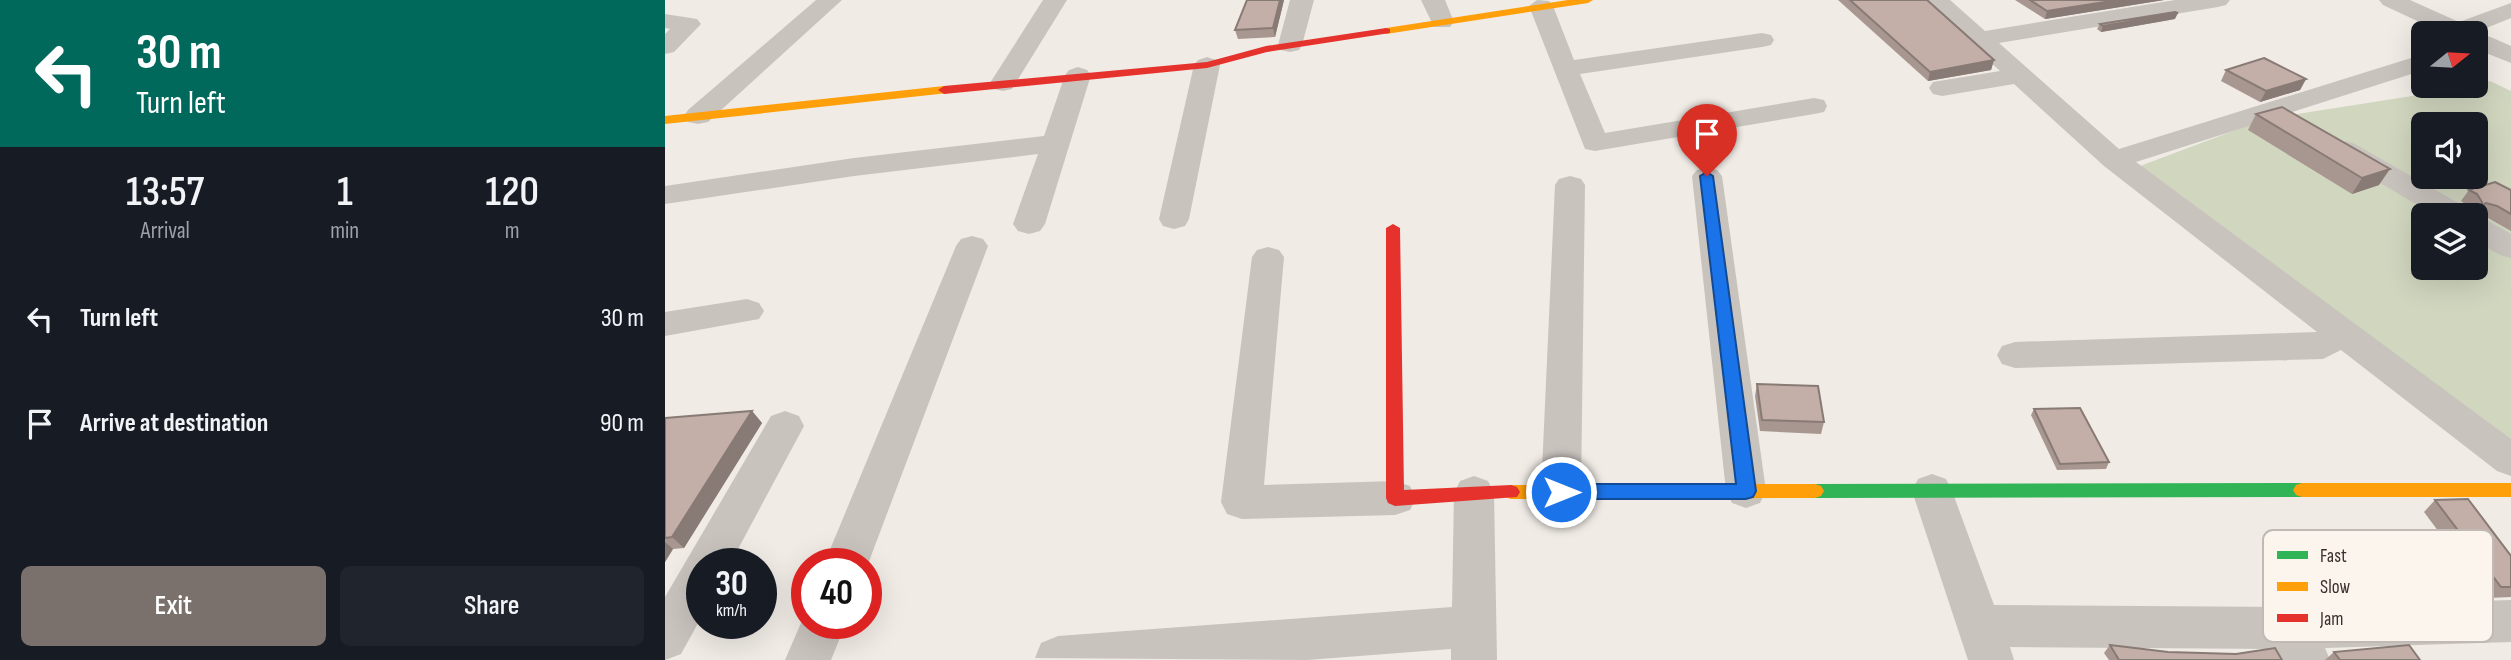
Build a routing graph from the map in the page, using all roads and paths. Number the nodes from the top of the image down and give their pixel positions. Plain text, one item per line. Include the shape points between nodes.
1 (830, 0) edge
2 (1055, 0) edge
3 (1302, 0) edge
4 (1588, 0) edge
5 (1936, 0) edge
6 (2218, 0) edge
7 (2391, 0) edge
8 (1541, 6) junction
9 (2511, 10) edge
10 (1438, 11) edge
11 (2434, 21) edge
12 (665, 22) edge
13 (2489, 26) edge
14 (1980, 39) junction
15 (1762, 40) dead end
16 (1290, 45) junction
17 (2489, 46) edge
18 (665, 47) edge
19 (2511, 55) edge
20 (1207, 65) junction
21 (2411, 66) edge
22 (1565, 69) junction
23 (1078, 75) junction
24 (2020, 75) junction
25 (1003, 83) junction
26 (1942, 88) dead end
27 (1814, 106) dead end
28 (2276, 109) junction
29 (698, 116) junction
30 (665, 120) edge
31 (1056, 144) junction
32 (2114, 160) junction
33 (1707, 176) dead end
34 (1570, 185) dead end
35 (665, 195) edge
36 (2436, 203) edge
37 (1174, 219) dead end
38 (1029, 224) dead end
39 (1393, 228) dead end
40 (2488, 235) edge
41 (972, 246) dead end
42 (2511, 248) edge
43 (1268, 257) dead end
44 (747, 312) dead end
45 (665, 324) edge
46 (2341, 331) junction
47 (2015, 355) dead end
48 (785, 426) dead end
49 (2511, 460) edge
50 (2511, 490) edge
51 (1746, 491) junction
52 (1932, 491) junction
53 (1561, 492) junction
54 (1474, 493) junction
55 (1395, 498) junction
56 (717, 548) edge
57 (852, 548) edge
58 (686, 602) edge
59 (2511, 621) edge
60 (2493, 623) edge
61 (665, 639) edge
62 (817, 639) edge
63 (2316, 642) edge
64 (1474, 643) edge
65 (1985, 643) edge
66 (2297, 644) edge
67 (1058, 658) dead end
68 (808, 660) edge

1 - 29 street
2 - 25 street
3 - 16 street
4 - 8 street
5 - 14 street
6 - 14 street
7 - 11 street
8 - 10 street
8 - 22 street
9 - 13 street
10 - 16 street
12 - 18 street via 689,24
14 - 24 street
15 - 22 street
16 - 20 street
17 - 19 street
20 - 23 street
20 - 37 street
21 - 28 street
22 - 27 street via 1595,143
23 - 25 street
23 - 31 street
24 - 26 street
24 - 32 street
25 - 29 street
28 - 32 street
28 - 36 street
29 - 30 street
31 - 35 street
31 - 38 street
32 - 46 street
33 - 51 street
34 - 53 street
39 - 55 street
40 - 42 street
41 - 57 street
43 - 55 street via 1242,502
44 - 45 street
46 - 47 street via 2323,346
46 - 49 street
48 - 56 street
50 - 52 street
51 - 52 street
51 - 53 street
52 - 65 street
53 - 54 street
54 - 55 street
54 - 64 street
58 - 61 street
59 - 60 street
62 - 68 street
63 - 66 street
64 - 67 street
65 - 66 street

